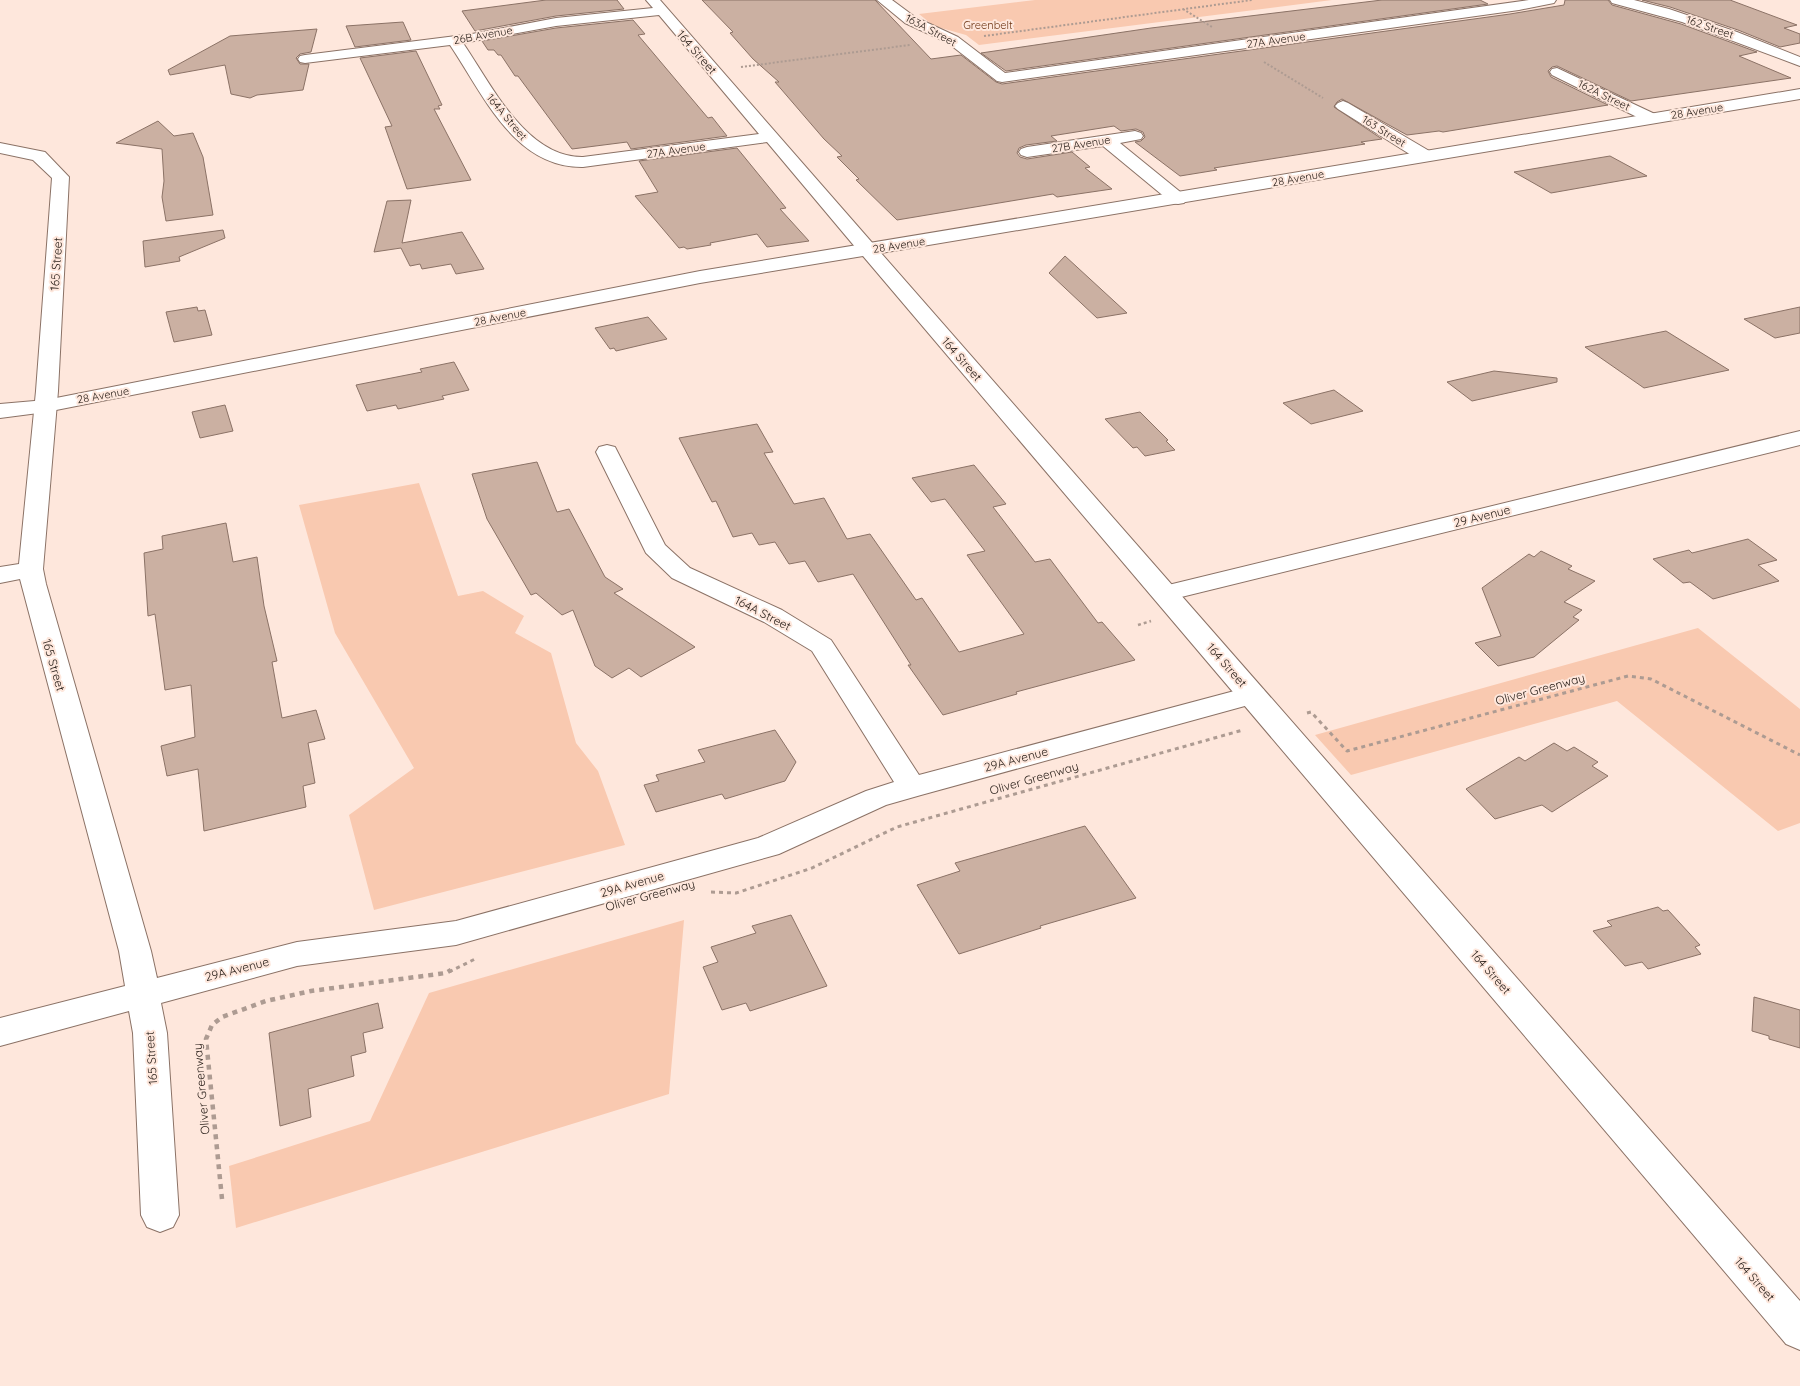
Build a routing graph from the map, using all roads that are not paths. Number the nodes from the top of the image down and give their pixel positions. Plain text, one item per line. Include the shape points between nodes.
1 (884, 0) edge
2 (1549, 0) edge
3 (1617, 0) edge
4 (657, 5) edge
5 (454, 41) junction
6 (305, 59) dead end
7 (1800, 62) edge
8 (1557, 72) dead end
9 (1002, 78) joint
10 (1800, 94) edge
11 (1343, 106) road end
12 (1651, 118) junction
13 (1135, 136) dead end
14 (770, 137) junction
15 (1106, 140) junction
16 (0, 148) edge
17 (1027, 152) dead end
18 (1425, 156) junction
19 (583, 162) joint
20 (1178, 199) junction
21 (868, 250) junction
22 (46, 406) junction
23 (0, 411) edge
24 (1800, 438) edge
25 (607, 452) dead end
26 (31, 569) junction
27 (0, 575) edge
28 (1165, 593) junction
29 (1252, 695) junction
30 (912, 787) junction
31 (144, 993) junction
32 (0, 1032) edge
33 (160, 1215) dead end
34 (1800, 1331) edge

1 - 9 street, 163A Street via 910,20 953,40
2 - 9 street, 27A Avenue
3 - 7 street, 162 Street via 1681,17
4 - 5 street, 26B Avenue
4 - 14 street, 164 Street
5 - 6 street, 26B Avenue
5 - 19 street, 164A Street via 488,94 526,141 561,161
8 - 12 street, 162A Street
10 - 12 street, 28 Avenue
11 - 18 street, 163 Street
12 - 18 street, 28 Avenue
13 - 15 street, 27B Avenue
14 - 19 street, 27A Avenue
14 - 21 street, 164 Street
15 - 17 street, 27B Avenue
15 - 20 street
16 - 22 street, 165 Street via 39,156 61,177
18 - 20 street, 28 Avenue
20 - 21 street, 28 Avenue
21 - 22 street, 28 Avenue via 700,277
21 - 28 street, 164 Street
22 - 23 street, 28 Avenue
22 - 26 street, 165 Street
24 - 28 street, 29 Avenue
25 - 30 street, 164A Street via 655,548 681,573 773,616 822,646
26 - 27 street
26 - 31 street, 165 Street via 34,594
28 - 29 street, 164 Street
29 - 30 street, 29A Avenue
29 - 34 street, 164 Street
30 - 31 street, 29A Avenue via 876,798 768,846 456,933 297,954
31 - 32 street, 29A Avenue
31 - 33 street, 165 Street via 151,1043

